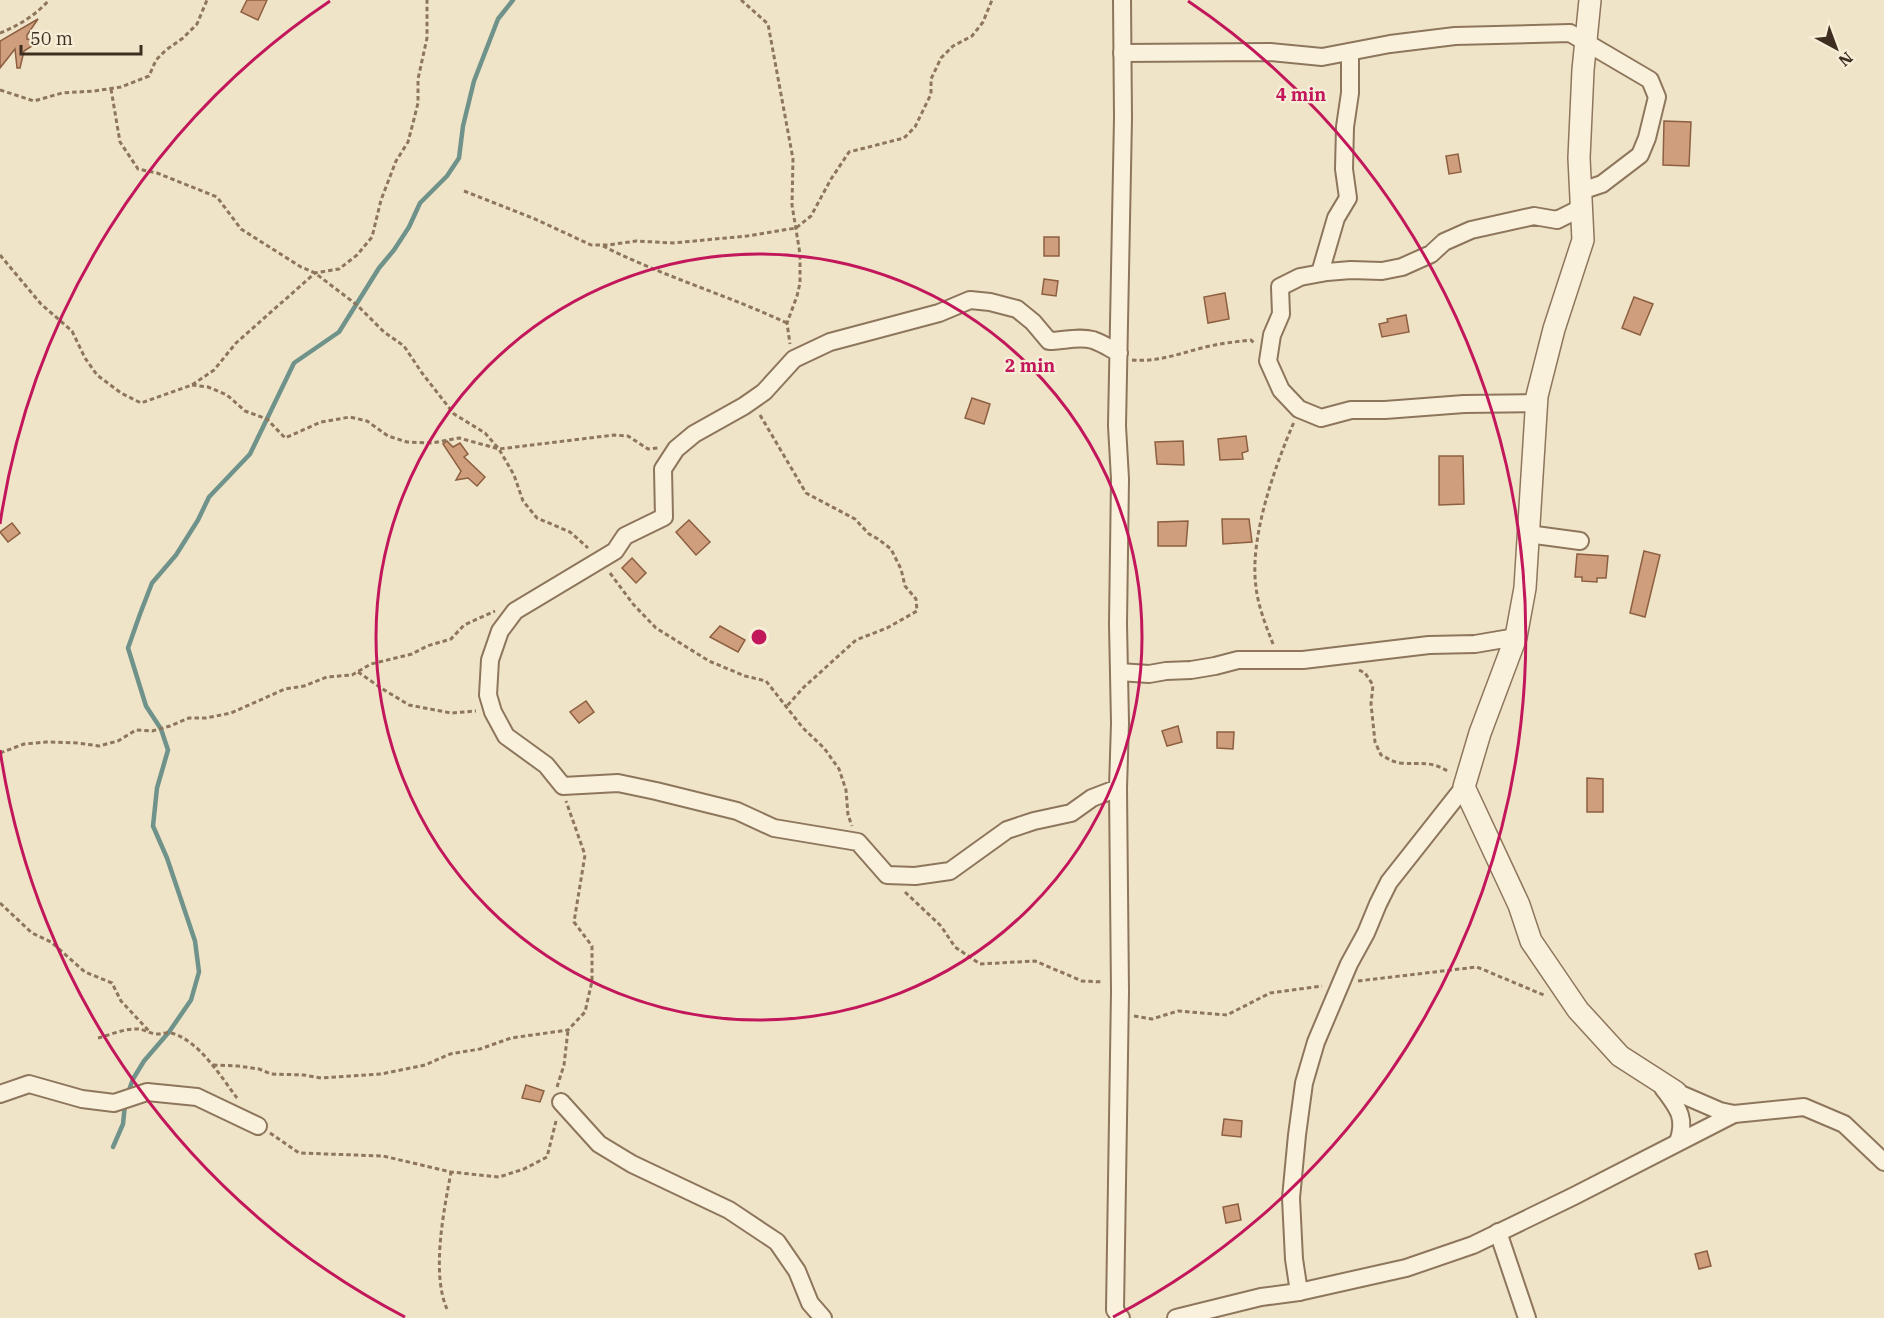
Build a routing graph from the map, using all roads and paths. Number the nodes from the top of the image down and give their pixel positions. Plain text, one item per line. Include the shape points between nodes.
1 (49, 0) edge
2 (207, 0) edge
3 (427, 0) edge
4 (741, 0) edge
5 (992, 0) edge
6 (1122, 0) edge
7 (1590, 0) edge
8 (0, 33) edge
9 (1587, 42) junction
10 (1350, 52) junction
11 (1122, 53) junction
12 (111, 89) junction
13 (0, 90) edge
14 (464, 191) dead end
15 (1581, 200) junction
16 (796, 228) junction
17 (602, 245) junction
18 (0, 255) edge
19 (315, 273) junction
20 (1320, 273) junction
21 (787, 323) junction
22 (1119, 353) junction
23 (794, 359) junction
24 (1268, 361) junction
25 (192, 385) junction
26 (752, 400) junction
27 (1536, 403) junction
28 (1299, 410) junction
29 (681, 445) junction
30 (499, 449) junction
31 (1528, 534) junction
32 (1580, 541) dead end
33 (600, 560) junction
34 (514, 611) junction
35 (1516, 637) junction
36 (1339, 655) junction
37 (1280, 660) junction
38 (358, 672) junction
39 (1119, 672) junction
40 (786, 707) junction
41 (493, 712) junction
42 (0, 753) edge
43 (563, 786) junction
44 (1464, 787) junction
45 (1118, 788) junction
46 (858, 842) junction
47 (887, 875) junction
48 (0, 903) edge
49 (1120, 992) junction
50 (568, 1030) junction
51 (150, 1032) junction
52 (98, 1038) dead end
53 (213, 1065) junction
54 (1657, 1080) junction
55 (1676, 1092) joint
56 (0, 1094) edge
57 (240, 1102) dead end
58 (561, 1102) junction
59 (1734, 1114) junction
60 (258, 1126) joint
61 (1678, 1142) junction
62 (1884, 1162) edge
63 (451, 1172) junction
64 (1498, 1232) junction
65 (1299, 1292) junction
66 (447, 1309) dead end
67 (823, 1318) edge
68 (1121, 1318) edge
69 (1176, 1318) edge
70 (1527, 1318) edge

1 - 8 path via 33,15
2 - 12 path via 196,24 156,60 149,76
3 - 19 path via 427,38 418,79 418,102 408,142 381,200 372,237 339,269
4 - 16 path via 768,24 793,159
5 - 16 path via 972,36 941,58 931,79 931,94 915,127 904,138 849,152 811,216
6 - 11 street
7 - 9 street
9 - 10 street via 1570,33 1455,36
9 - 15 street via 1579,158
9 - 15 street via 1650,80 1658,97 1641,155
10 - 11 street via 1322,57 1270,52
10 - 20 street via 1344,169 1348,198 1336,218
11 - 22 street
12 - 13 path via 62,93 34,101
12 - 19 path via 120,142 138,169 217,197 241,229
14 - 17 path via 591,245
15 - 20 street via 1557,220 1534,216 1471,230 1402,267
15 - 27 street via 1583,240 1554,328
16 - 17 path via 673,243 636,241
16 - 21 path via 800,283
17 - 21 path
18 - 25 path via 41,304 72,332 97,375 121,393 141,403
19 - 25 path via 236,343 214,370
19 - 30 path via 404,346 454,414 485,433
20 - 24 street via 1280,287 1281,314 1272,335
21 - 23 path
22 - 23 street via 1093,340 1049,341 1017,309 970,300 939,313 830,342
22 - 24 path via 1132,360 1148,361 1251,340
22 - 39 street
23 - 26 street
24 - 28 street via 1281,390
25 - 30 path via 227,395 244,411 267,419 285,438 321,422 350,417 367,421 388,436 407,442 459,438
26 - 29 street
26 - 40 path via 806,493 855,519 891,549 905,586 916,599 917,611 856,640
27 - 28 street via 1351,410 1321,418
27 - 31 street
28 - 37 path via 1274,472 1255,558 1264,623
29 - 30 path via 648,449 628,436 614,435
29 - 33 street via 663,469 664,517 625,536 615,551
30 - 33 path via 523,501 537,518 570,532
31 - 32 street
31 - 35 street via 1525,588
33 - 34 street
33 - 40 path via 656,628 709,661 766,681
34 - 38 path via 493,611 464,625 451,639 371,664
34 - 41 street via 500,631 490,660 488,695
35 - 36 street
35 - 44 street
36 - 37 street
36 - 44 path via 1365,673 1372,685 1375,742 1381,755 1398,763 1440,766
37 - 39 street via 1238,660 1149,674
38 - 41 path via 409,705 451,713
38 - 42 path via 285,689 231,713 136,730 99,746 47,742 24,744
39 - 45 street
40 - 46 path via 839,769
41 - 43 street via 506,736 546,765
43 - 46 street via 618,783 657,790 737,811 774,828
43 - 50 path via 585,855 574,922 592,946 592,981 585,1012
44 - 54 street via 1519,905 1531,941 1578,1010 1613,1049
44 - 65 street via 1389,882 1316,1042 1304,1083 1291,1198
45 - 47 street via 1092,798 1071,813 1007,830 950,871
45 - 49 street
46 - 47 street
47 - 49 path via 941,926 955,947 980,964 1035,961 1082,981 1101,981
48 - 51 path via 32,933 51,942 85,972 112,983 121,1001
49 - 68 street via 1115,1310
50 - 53 path via 511,1038 381,1074 321,1078
50 - 58 path via 564,1065 555,1093
51 - 52 path via 134,1028
51 - 53 path via 169,1032 186,1040
53 - 57 path
54 - 55 street
54 - 61 street via 1680,1111 1683,1129
55 - 59 street
56 - 60 street via 29,1084 81,1099 114,1103 147,1092 197,1096
58 - 63 path via 547,1157 499,1177
58 - 67 street via 599,1144 729,1210 777,1242 797,1271 810,1303
59 - 61 street
59 - 62 street via 1804,1107 1844,1124
60 - 63 path via 299,1152 383,1156
61 - 64 street
63 - 66 path via 439,1267
64 - 65 street via 1406,1269
64 - 70 street
65 - 69 street

